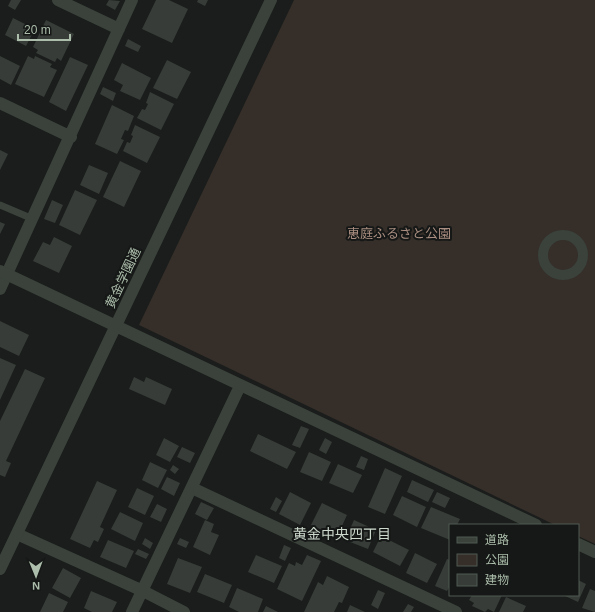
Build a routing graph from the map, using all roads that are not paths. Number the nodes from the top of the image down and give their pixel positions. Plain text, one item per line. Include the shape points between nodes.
1 (58, 0) edge
2 (132, 0) edge
3 (271, 0) edge
4 (119, 29) junction
5 (0, 103) edge
6 (71, 136) junction
7 (0, 204) edge
8 (33, 219) junction
9 (562, 234) joint
10 (4, 273) edge
11 (0, 288) edge
12 (116, 325) junction
13 (240, 386) junction
14 (192, 488) junction
15 (534, 524) edge
16 (17, 534) junction
17 (579, 544) edge
18 (595, 552) edge
19 (0, 569) edge
20 (143, 591) junction
21 (132, 612) edge
22 (184, 612) edge
23 (456, 612) edge

1 - 4 street
2 - 4 street
3 - 12 street, 黄金学園通
4 - 6 street
5 - 6 street
6 - 8 street
7 - 8 lane
8 - 10 street
9 - 9 street via 547,242 543,259 554,273 563,275 572,273 579,267 583,254 578,241
10 - 11 street
10 - 12 street
12 - 13 street
12 - 16 street, 黄金学園通
13 - 14 street
13 - 15 street
14 - 20 street
14 - 23 street
16 - 19 street, 黄金学園通
16 - 20 street
17 - 18 street
20 - 21 street
20 - 22 street

